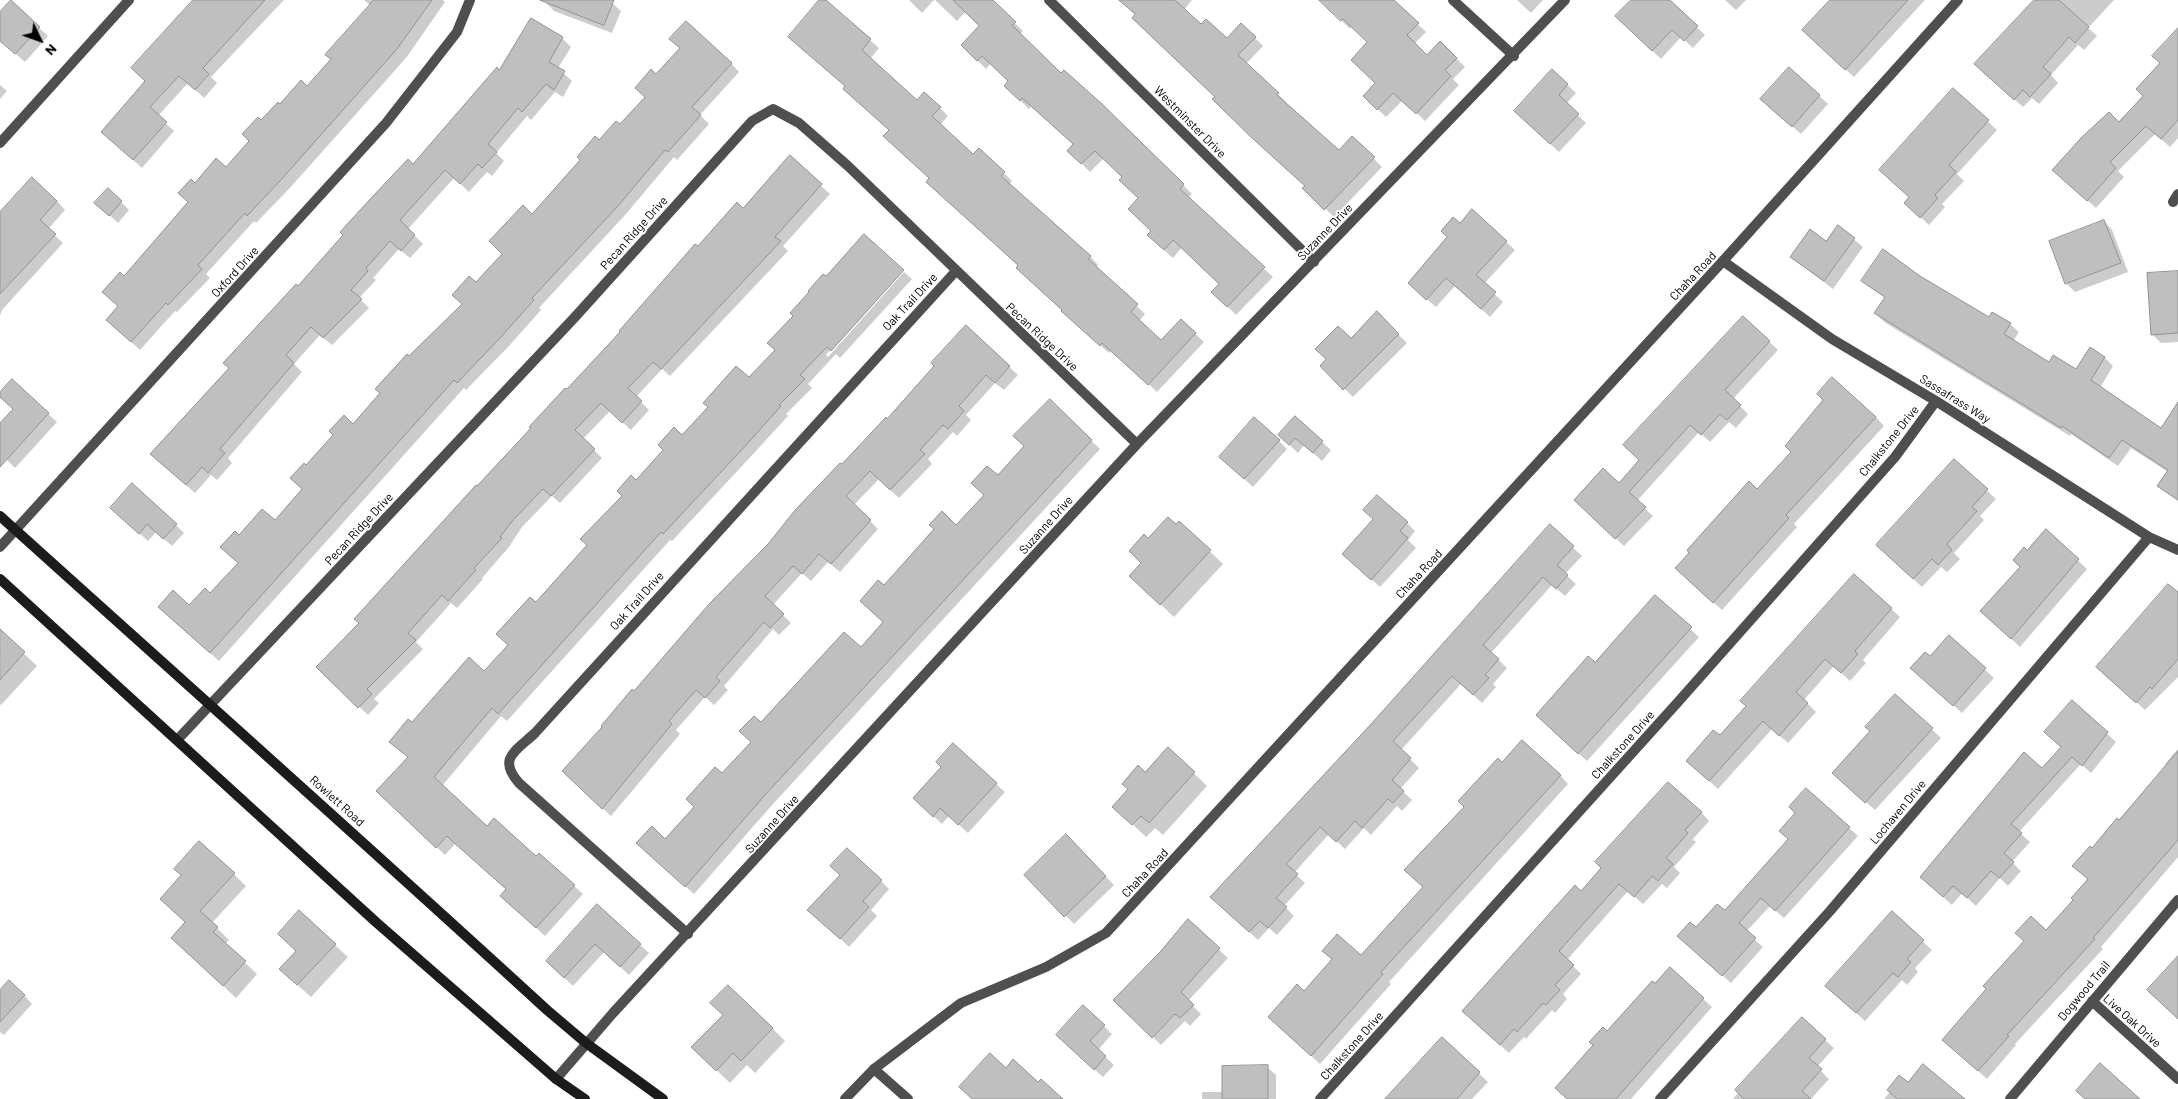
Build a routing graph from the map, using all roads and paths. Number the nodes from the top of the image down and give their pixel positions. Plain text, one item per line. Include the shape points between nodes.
1 (130, 0) edge
2 (470, 0) edge
3 (1049, 0) edge
4 (1453, 0) edge
5 (1565, 0) edge
6 (1958, 0) edge
7 (1514, 56) junction
8 (0, 144) edge
9 (1724, 261) junction
10 (1314, 262) junction
11 (955, 272) junction
12 (1936, 401) junction
13 (1137, 444) junction
14 (0, 516) edge
15 (15, 530) junction
16 (2149, 537) junction
17 (0, 547) edge
18 (2178, 550) edge
19 (0, 579) edge
20 (209, 706) junction
21 (178, 739) junction
22 (2178, 900) edge
23 (688, 934) junction
24 (2092, 1001) junction
25 (586, 1043) junction
26 (874, 1069) junction
27 (556, 1079) junction
28 (2178, 1079) edge
29 (585, 1099) edge
30 (662, 1099) edge
31 (846, 1099) edge
32 (908, 1099) edge
33 (1320, 1099) edge
34 (1660, 1099) edge
35 (2010, 1099) edge

1 - 8 street
2 - 15 street, Oxford Drive via 457,32 386,123
3 - 10 street, Westminster Drive
4 - 7 street
5 - 7 street, Suzanne Drive
6 - 9 street, Chaha Road
7 - 10 street, Suzanne Drive
9 - 12 street, Sassafrass Way via 1832,339
9 - 26 street, Chaha Road via 1106,933 1046,967 961,1004
10 - 13 street, Suzanne Drive
11 - 13 street, Pecan Ridge Drive
11 - 20 street, Pecan Ridge Drive via 800,123 773,109 762,114 752,121 575,317
11 - 23 street, Oak Trail Drive via 535,733 511,755 508,763 510,773 519,783
12 - 16 street, Sassafrass Way
12 - 33 street, Chalkstone Drive via 1896,457
13 - 23 street, Suzanne Drive
14 - 15 main road, Rowlett Road
15 - 17 street, Oxford Drive
15 - 20 main road, Rowlett Road
16 - 18 street, Sassafrass Way
16 - 34 street, Lochaven Drive via 1830,911
19 - 21 main road
20 - 21 street, Pecan Ridge Drive
20 - 25 main road, Rowlett Road
21 - 27 main road via 377,923
22 - 24 street, Dogwood Trail
23 - 25 street, Suzanne Drive
24 - 28 street, Live Oak Drive
24 - 35 street, Dogwood Trail
25 - 27 street, Suzanne Drive
25 - 30 main road, Rowlett Road
26 - 31 street, Chaha Road
26 - 32 street
27 - 29 main road

